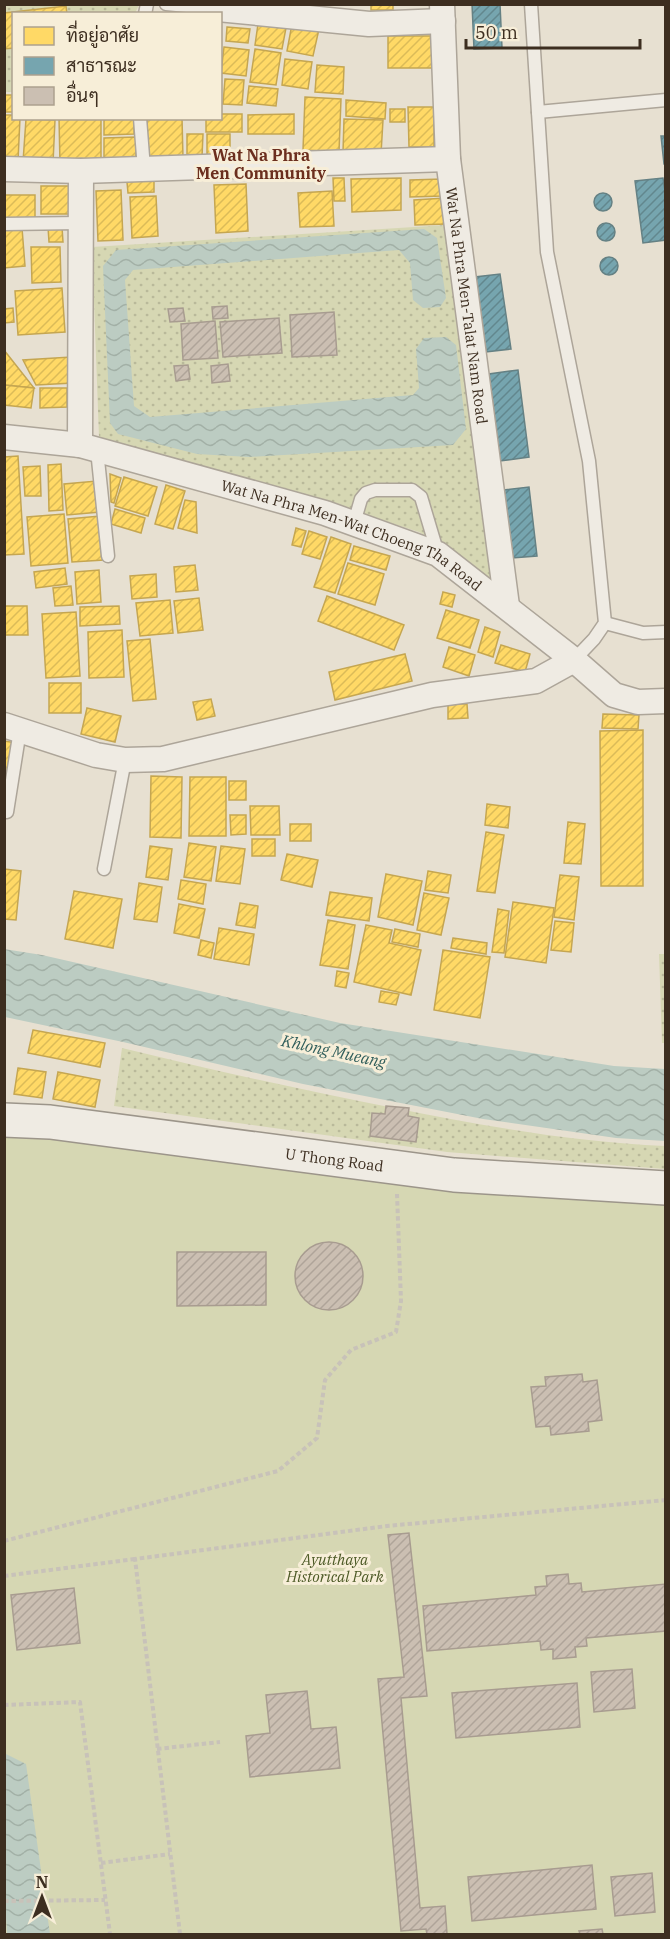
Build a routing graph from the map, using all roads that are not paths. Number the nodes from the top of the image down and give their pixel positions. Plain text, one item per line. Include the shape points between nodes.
1 (166, 4) edge
2 (531, 4) edge
3 (218, 9) joint
4 (443, 13) edge
5 (666, 100) edge
6 (538, 112) junction
7 (140, 120) edge
8 (448, 159) junction
9 (4, 169) edge
10 (144, 170) junction
11 (81, 171) junction
12 (80, 223) junction
13 (4, 224) edge
14 (4, 437) edge
15 (89, 448) junction
16 (354, 524) junction
17 (438, 554) junction
18 (108, 555) dead end
19 (507, 606) junction
20 (605, 623) junction
21 (666, 632) edge
22 (574, 660) junction
23 (666, 700) edge
24 (13, 727) edge
25 (125, 760) junction
26 (7, 812) dead end
27 (104, 869) dead end
28 (4, 1120) edge
29 (666, 1188) edge

1 - 3 lane
2 - 6 lane
3 - 4 street via 369,24
4 - 8 street, Wat Na Phra Men-Talat Nam Road
5 - 6 lane
6 - 20 lane via 547,252 589,461
7 - 10 lane
8 - 10 street
8 - 19 street, Wat Na Phra Men-Talat Nam Road
9 - 11 street
10 - 11 street
11 - 12 street
12 - 13 lane
12 - 15 street
14 - 15 street, Wat Na Phra Men-Wat Choeng Tha Road
15 - 16 street, Wat Na Phra Men-Wat Choeng Tha Road
15 - 18 lane
16 - 17 street, Wat Na Phra Men-Wat Choeng Tha Road
16 - 17 lane via 366,493 412,490 421,497
17 - 19 street, Wat Na Phra Men-Wat Choeng Tha Road
19 - 22 street, Wat Na Phra Men-Wat Choeng Tha Road
20 - 21 lane via 643,633
20 - 22 lane
22 - 23 street, Wat Na Phra Men-Wat Choeng Tha Road via 614,695 638,702
22 - 25 street via 536,681 432,695 163,759
24 - 25 street via 96,756
24 - 26 lane
25 - 27 lane
28 - 29 main road, U Thong Road via 50,1122 454,1175

